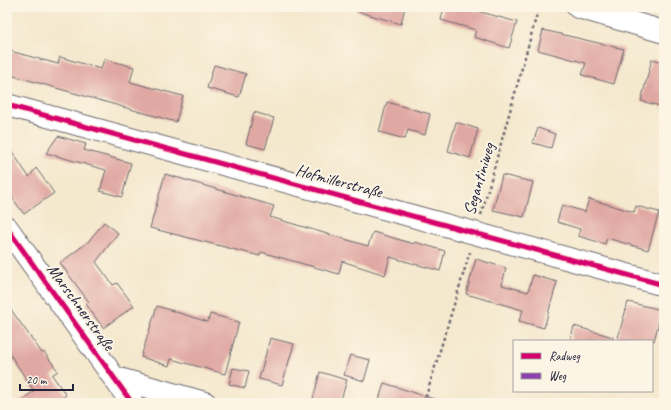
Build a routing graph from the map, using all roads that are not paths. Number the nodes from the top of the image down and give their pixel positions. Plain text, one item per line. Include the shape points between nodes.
1 (578, 7) edge
2 (664, 32) edge
3 (7, 105) edge
4 (7, 228) edge
5 (664, 285) edge
6 (116, 378) junction
7 (132, 403) edge
8 (205, 403) edge

1 - 2 street
3 - 5 street, Hofmillerstraße
4 - 6 street, Marschnerstraße
6 - 7 street, Marschnerstraße
6 - 8 street

